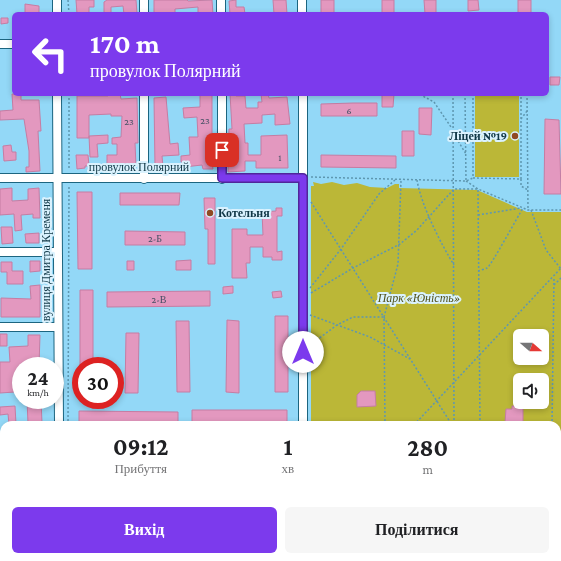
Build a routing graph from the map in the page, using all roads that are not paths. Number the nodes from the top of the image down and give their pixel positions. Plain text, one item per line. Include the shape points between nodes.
1 (57, 0) edge
2 (144, 0) edge
3 (221, 0) edge
4 (302, 0) edge
5 (57, 12) edge
6 (144, 12) edge
7 (221, 12) edge
8 (302, 12) edge
9 (0, 44) edge
10 (12, 44) edge
11 (57, 96) edge
12 (144, 96) edge
13 (222, 96) edge
14 (303, 96) edge
15 (306, 177) junction
16 (0, 178) edge
17 (222, 178) junction
18 (58, 179) junction
19 (144, 179) junction
20 (0, 252) edge
21 (58, 252) junction
22 (0, 327) edge
23 (58, 327) junction
24 (59, 421) edge
25 (303, 421) edge

1 - 5 street
2 - 6 street
3 - 7 street
4 - 8 street
9 - 10 street
11 - 18 street, вулиця Дмитра Кременя
12 - 19 street
13 - 17 street
14 - 15 street
15 - 17 street, провулок Полярний
15 - 25 street via 303,194
16 - 18 street, провулок Полярний
17 - 19 street, провулок Полярний
18 - 19 street, провулок Полярний
18 - 21 street, вулиця Дмитра Кременя
20 - 21 street
21 - 23 street, вулиця Дмитра Кременя
22 - 23 street
23 - 24 street, вулиця Дмитра Кременя

